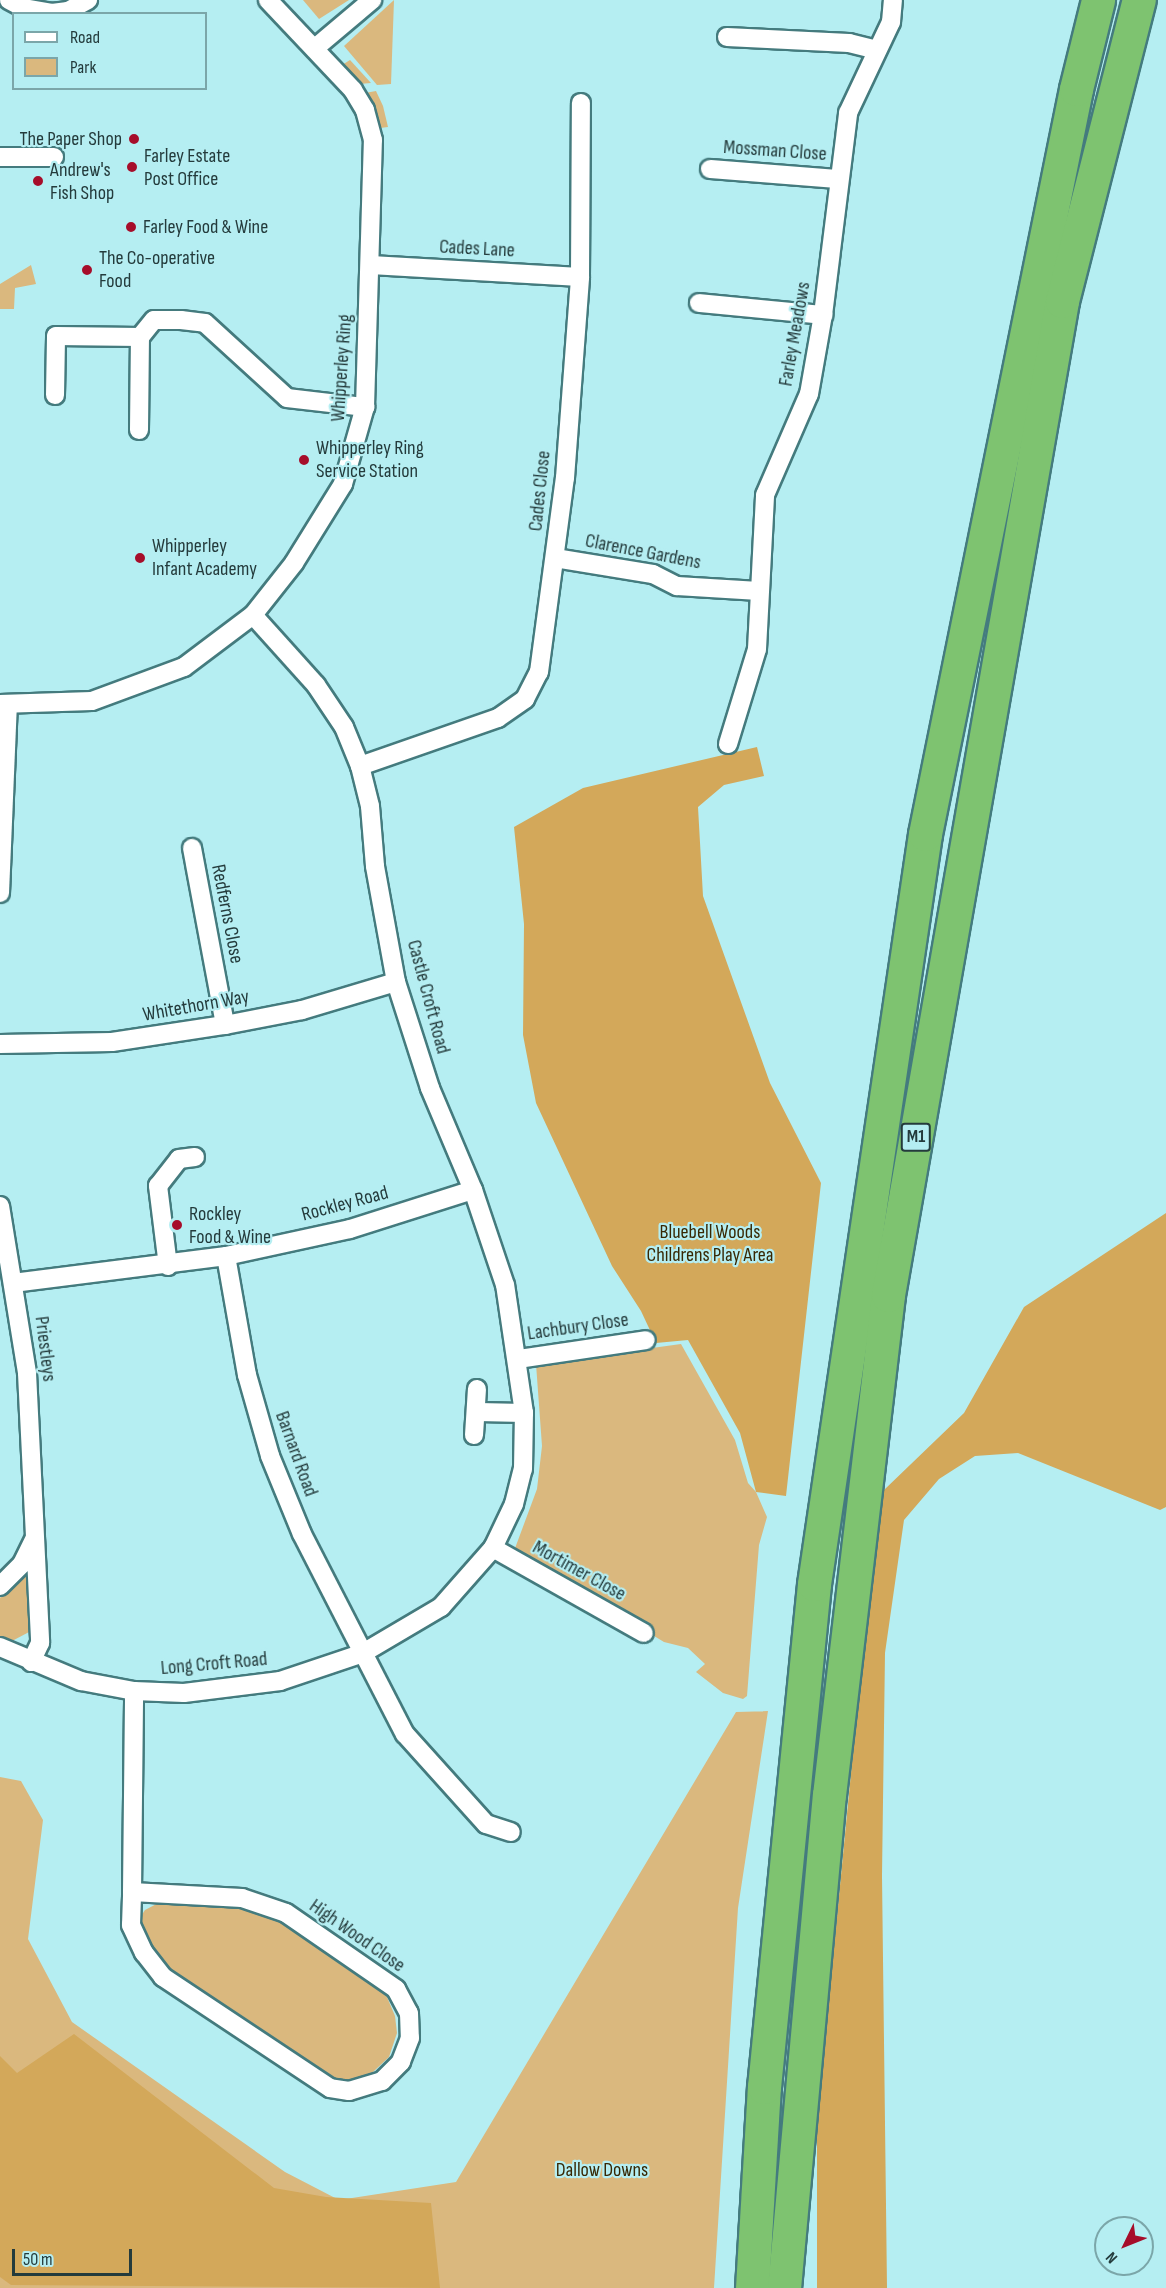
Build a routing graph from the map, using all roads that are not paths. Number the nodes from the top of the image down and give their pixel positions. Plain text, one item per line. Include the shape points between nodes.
1 (9, 0) edge
2 (88, 0) edge
3 (268, 0) edge
4 (372, 0) edge
5 (893, 0) edge
6 (1098, 0) edge
7 (1139, 0) edge
8 (46, 12) edge
9 (60, 12) edge
10 (727, 37) dead end
11 (315, 48) junction
12 (877, 50) junction
13 (581, 104) dead end
14 (0, 157) edge
15 (54, 157) dead end
16 (710, 169) dead end
17 (838, 179) junction
18 (371, 265) junction
19 (580, 277) junction
20 (699, 303) dead end
21 (823, 315) junction
22 (140, 337) junction
23 (55, 395) dead end
24 (365, 407) junction
25 (139, 430) dead end
26 (555, 558) junction
27 (759, 591) junction
28 (253, 615) junction
29 (4, 705) edge
30 (728, 744) dead end
31 (360, 766) junction
32 (192, 848) dead end
33 (0, 893) edge
34 (396, 982) junction
35 (225, 1024) junction
36 (0, 1044) edge
37 (195, 1156) dead end
38 (473, 1190) junction
39 (0, 1206) edge
40 (226, 1256) junction
41 (168, 1266) junction
42 (13, 1283) junction
43 (646, 1340) dead end
44 (518, 1359) junction
45 (477, 1389) dead end
46 (478, 1412) junction
47 (524, 1413) junction
48 (474, 1435) dead end
49 (36, 1534) junction
50 (493, 1548) junction
51 (0, 1586) edge
52 (644, 1633) dead end
53 (0, 1647) edge
54 (363, 1653) junction
55 (31, 1662) junction
56 (134, 1691) junction
57 (511, 1832) dead end
58 (132, 1892) junction
59 (752, 2288) edge
60 (784, 2288) edge

1 - 8 street via 24,8
2 - 9 street
3 - 11 street, Whipperley Ring
4 - 11 street
5 - 12 street, Farley Meadows via 891,22
6 - 59 highway, M1 via 1074,100 923,845 814,1584 764,2087
7 - 60 highway, M1 via 1062,301 888,1295 829,1795
10 - 12 street via 849,43
11 - 18 street, Whipperley Ring via 360,100 370,126
12 - 17 street, Farley Meadows via 848,113
13 - 19 street, Cades Close
14 - 15 street
16 - 17 street, Mossman Close
17 - 21 street, Farley Meadows
18 - 19 street, Cades Lane
18 - 24 street, Whipperley Ring
19 - 26 street, Cades Close
20 - 21 street
21 - 27 street, Farley Meadows via 809,394 765,495
22 - 23 street via 56,336
22 - 24 street via 154,321 205,323 287,398
22 - 25 street
24 - 28 street, Whipperley Ring via 343,484 294,563
26 - 27 street, Clarence Gardens via 653,574 677,586
26 - 31 street, Cades Close via 539,672 525,699 498,718
27 - 30 street, Farley Meadows via 757,649
28 - 29 street, Whipperley Ring via 184,667 102,697
28 - 31 street, Castle Croft Road via 316,685 344,727
29 - 33 street
31 - 34 street, Castle Croft Road via 370,806 375,866
32 - 35 street, Redferns Close
34 - 35 street, Whitethorn Way via 302,1010
34 - 38 street, Castle Croft Road via 430,1088
35 - 36 street, Whitethorn Way via 112,1042
37 - 41 street via 179,1159 158,1186
38 - 40 street, Rockley Road via 350,1229
38 - 44 street, Castle Croft Road via 505,1285
39 - 42 street, Priestleys
40 - 41 street, Rockley Road
40 - 54 street, Barnard Road via 247,1375 270,1456 302,1534
41 - 42 street, Rockley Road
42 - 49 street, Priestleys via 27,1373
43 - 44 street, Lachbury Close
44 - 47 street, Castle Croft Road
45 - 46 street
46 - 47 street
46 - 48 street
47 - 50 street, Castle Croft Road via 523,1469 514,1504
49 - 51 street, Priestleys via 22,1564
49 - 55 street, Priestleys via 40,1643
50 - 52 street, Mortimer Close
50 - 54 street, Castle Croft Road via 441,1607
53 - 55 street, Long Croft Road
54 - 56 street, Long Croft Road via 280,1681 184,1693
54 - 57 street, Barnard Road via 405,1734 486,1824
55 - 56 street, Long Croft Road via 81,1681
56 - 58 street, High Wood Close
58 - 58 street, High Wood Close via 131,1925 144,1953 163,1977 330,2088 350,2091 382,2081 401,2062 410,2038 409,2013 396,1989 286,1913 242,1898

